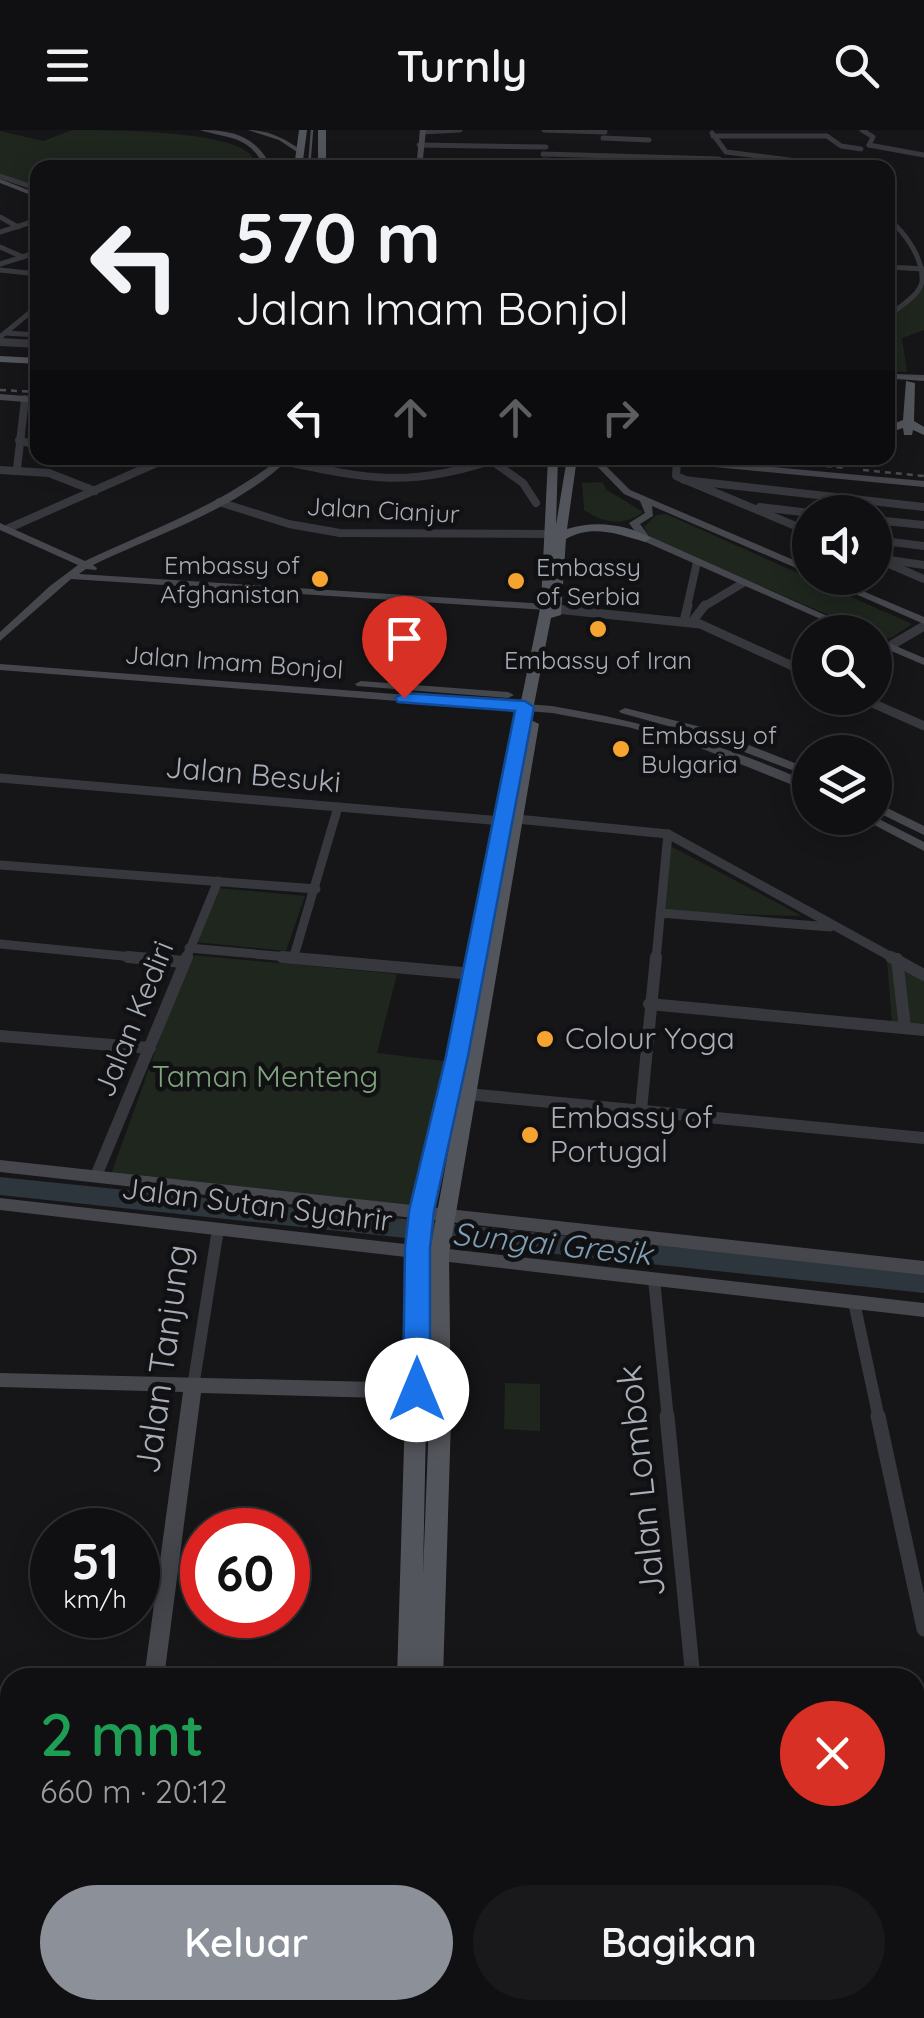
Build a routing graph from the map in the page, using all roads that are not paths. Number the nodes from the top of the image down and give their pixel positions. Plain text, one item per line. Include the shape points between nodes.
1 (203, 130) edge
2 (251, 130) edge
3 (460, 130) edge
4 (544, 130) edge
5 (557, 130) edge
6 (584, 130) edge
7 (656, 130) edge
8 (863, 130) edge
9 (323, 131) edge
10 (422, 131) edge
11 (711, 133) edge
12 (302, 134) edge
13 (604, 134) edge
14 (280, 139) junction
15 (650, 140) junction
16 (868, 144) junction
17 (419, 145) junction
18 (861, 149) junction
19 (726, 152) junction
20 (608, 154) junction
21 (617, 155) junction
22 (644, 155) junction
23 (924, 155) edge
24 (544, 157) edge
25 (719, 159) joint
26 (264, 160) edge
27 (297, 160) edge
28 (298, 160) edge
29 (322, 160) edge
30 (419, 160) edge
31 (616, 160) edge
32 (785, 160) edge
33 (846, 160) edge
34 (0, 179) edge
35 (30, 190) edge
36 (0, 218) edge
37 (30, 222) edge
38 (18, 226) junction
39 (895, 227) edge
40 (0, 232) edge
41 (0, 247) edge
42 (30, 254) edge
43 (22, 257) junction
44 (0, 267) edge
45 (895, 267) edge
46 (923, 269) edge
47 (30, 273) edge
48 (895, 311) edge
49 (30, 313) edge
50 (30, 335) edge
51 (2, 338) edge
52 (30, 343) edge
53 (0, 362) edge
54 (30, 364) edge
55 (924, 379) edge
56 (0, 397) edge
57 (25, 399) junction
58 (30, 399) edge
59 (908, 428) junction
60 (895, 431) edge
61 (895, 433) edge
62 (924, 435) edge
63 (19, 440) junction
64 (30, 443) edge
65 (42, 465) edge
66 (152, 465) edge
67 (275, 465) edge
68 (310, 465) edge
69 (476, 465) edge
70 (498, 465) edge
71 (553, 465) edge
72 (572, 465) edge
73 (603, 465) edge
74 (676, 465) edge
75 (728, 465) edge
76 (17, 469) junction
77 (37, 469) junction
78 (0, 470) edge
79 (684, 480) junction
80 (924, 484) edge
81 (570, 487) junction
82 (95, 490) junction
83 (219, 502) junction
84 (536, 503) dead end
85 (652, 505) junction
86 (746, 506) junction
87 (924, 507) edge
88 (792, 511) edge
89 (634, 522) junction
90 (892, 522) edge
91 (792, 525) edge
92 (924, 525) edge
93 (5, 527) edge
94 (554, 535) junction
95 (646, 538) junction
96 (892, 542) edge
97 (924, 546) edge
98 (51, 549) junction
99 (892, 560) edge
100 (696, 562) junction
101 (792, 563) edge
102 (85, 565) junction
103 (892, 565) edge
104 (924, 565) edge
105 (70, 576) junction
106 (108, 576) junction
107 (924, 579) edge
108 (58, 584) junction
109 (743, 584) junction
110 (856, 595) edge
111 (689, 602) junction
112 (705, 604) junction
113 (551, 608) junction
114 (817, 615) edge
115 (688, 621) junction
116 (919, 628) edge
117 (0, 638) edge
118 (892, 645) edge
119 (892, 647) edge
120 (0, 656) edge
121 (924, 662) edge
122 (792, 666) edge
123 (0, 667) edge
124 (265, 682) junction
125 (532, 702) junction
126 (892, 712) edge
127 (924, 726) edge
128 (792, 766) edge
129 (0, 778) edge
130 (792, 780) edge
131 (338, 807) junction
132 (892, 815) edge
133 (509, 820) junction
134 (892, 831) edge
135 (924, 832) edge
136 (668, 834) junction
137 (924, 847) edge
138 (0, 865) edge
139 (218, 880) junction
140 (316, 890) junction
141 (660, 912) junction
142 (834, 927) junction
143 (0, 944) edge
144 (189, 948) junction
145 (294, 956) junction
146 (897, 959) junction
147 (183, 962) junction
148 (473, 974) junction
149 (924, 975) edge
150 (649, 1004) junction
151 (905, 1028) junction
152 (924, 1030) edge
153 (0, 1036) edge
154 (150, 1048) junction
155 (467, 1094) junction
156 (641, 1110) junction
157 (924, 1138) edge
158 (0, 1166) edge
159 (96, 1176) junction
160 (0, 1204) edge
161 (421, 1213) junction
162 (444, 1215) junction
163 (218, 1229) junction
164 (429, 1251) junction
165 (924, 1268) edge
166 (654, 1279) junction
167 (854, 1302) junction
168 (924, 1310) edge
169 (0, 1380) edge
170 (193, 1387) junction
171 (417, 1390) junction
172 (924, 1629) edge
173 (155, 1668) edge
174 (409, 1668) edge
175 (431, 1668) edge
176 (692, 1668) edge

1 - 26 street via 251,141
2 - 14 street
3 - 10 street
4 - 5 street
5 - 6 street
5 - 24 street
6 - 13 street
7 - 15 street
8 - 16 street via 873,137
9 - 29 main road
10 - 17 street
11 - 18 street via 827,136
11 - 19 street
12 - 14 street
12 - 28 main road
13 - 15 street
13 - 20 street
14 - 27 street
15 - 22 street
16 - 18 street
16 - 23 street
17 - 24 street
17 - 30 street
18 - 33 street
19 - 25 street
19 - 32 street
20 - 21 street
20 - 24 street
21 - 22 street
21 - 31 street
22 - 25 street
34 - 35 street
36 - 38 street
37 - 38 street
38 - 40 street
39 - 46 street via 915,247
41 - 43 street
42 - 43 street
43 - 44 street
44 - 47 street
45 - 46 street
46 - 48 street via 920,288
49 - 51 street
50 - 51 street
51 - 52 street
53 - 54 main road
55 - 59 main road via 902,378
56 - 57 street
57 - 58 street
57 - 63 street
59 - 60 main road
59 - 62 main road
61 - 62 main road
63 - 64 street
63 - 76 street
65 - 77 street
66 - 82 street
67 - 83 street
68 - 69 street via 390,483 454,475
70 - 84 street
71 - 94 main road
72 - 81 main road
73 - 85 street via 620,488
74 - 79 street via 675,474
75 - 80 street
76 - 77 street
76 - 78 street
77 - 82 street
79 - 86 street
79 - 87 street
81 - 89 main road via 579,512 598,522
81 - 94 main road
82 - 93 street
83 - 94 street, Jalan Cianjur via 340,532
83 - 102 street
85 - 89 street
85 - 101 street
86 - 88 street
86 - 91 street
89 - 95 street
90 - 92 street
93 - 98 street
94 - 95 main road via 595,526
94 - 113 main road
95 - 100 street
96 - 97 street
98 - 102 street
98 - 108 street via 61,567
99 - 104 street
100 - 109 street
100 - 111 street
102 - 105 street
102 - 106 street
103 - 107 street
105 - 106 street
105 - 108 street
106 - 113 street
108 - 117 street
109 - 112 street
109 - 114 street
110 - 116 street
111 - 112 street
111 - 115 street
112 - 115 street
113 - 115 street
113 - 125 main road
115 - 122 street
116 - 118 street
119 - 121 street
120 - 124 street, Jalan Imam Bonjol
123 - 124 street, Jalan Imam Bonjol
124 - 125 street, Jalan Imam Bonjol
125 - 128 street, Jalan Imam Bonjol via 668,721
125 - 130 street, Jalan Imam Bonjol via 687,738
125 - 133 main road
126 - 127 street
129 - 131 street, Jalan Besuki
131 - 133 street, Jalan Besuki
131 - 140 street
132 - 135 street
133 - 136 street, Jalan Besuki
133 - 148 main road
133 - 155 main road
134 - 137 street
136 - 141 street
136 - 142 street
138 - 139 street
139 - 140 street
139 - 144 street, Jalan Kediri
140 - 145 street
141 - 142 street
141 - 150 street
142 - 146 street
143 - 147 street
144 - 145 street
144 - 147 street, Jalan Kediri
145 - 148 street
146 - 149 street
146 - 151 street
147 - 154 street, Jalan Kediri
148 - 161 main road
150 - 151 street
150 - 156 street
151 - 152 street
153 - 154 street
154 - 159 street, Jalan Kediri
155 - 156 street
155 - 162 main road
156 - 157 street
158 - 159 street
159 - 161 street
160 - 163 street, Jalan Sutan Syahrir
161 - 162 street
161 - 164 main road
162 - 164 main road
162 - 165 street
163 - 164 street, Jalan Sutan Syahrir
163 - 170 street, Jalan Tanjung
164 - 166 street, Jalan Sutan Syahrir
164 - 171 main road
164 - 175 main road via 440,1419
166 - 167 street, Jalan Sutan Syahrir
166 - 176 street, Jalan Lombok
167 - 168 street, Jalan Sutan Syahrir
167 - 172 street
169 - 170 street
170 - 171 street
170 - 173 street, Jalan Tanjung
171 - 174 main road

